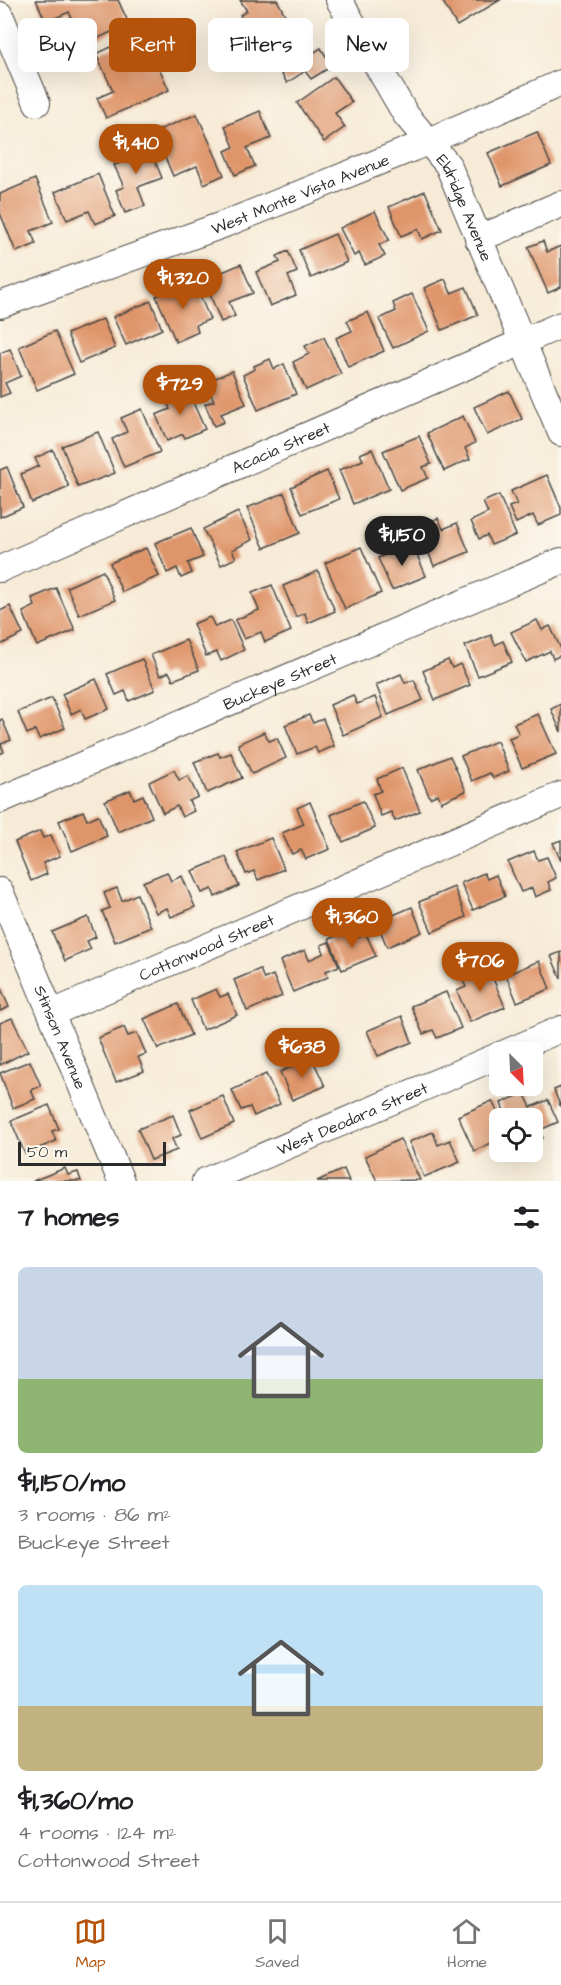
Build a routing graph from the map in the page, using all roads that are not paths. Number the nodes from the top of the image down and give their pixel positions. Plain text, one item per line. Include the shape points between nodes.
1 (339, 0) edge
2 (0, 15) edge
3 (561, 83) edge
4 (37, 103) dead end
5 (427, 141) junction
6 (561, 204) edge
7 (478, 238) junction
8 (0, 305) edge
9 (561, 325) edge
10 (523, 342) junction
11 (561, 433) edge
12 (561, 561) edge
13 (0, 569) edge
14 (561, 795) edge
15 (0, 800) edge
16 (0, 891) edge
17 (52, 1013) junction
18 (561, 1029) edge
19 (531, 1042) edge
20 (489, 1060) edge
21 (121, 1181) edge
22 (205, 1181) edge

1 - 5 street, Eldridge Avenue via 406,115
2 - 4 street
3 - 5 street, West Monte Vista Avenue
5 - 7 street, Eldridge Avenue via 448,165
5 - 8 street, West Monte Vista Avenue via 225,224
6 - 7 street
7 - 10 street, Eldridge Avenue
9 - 10 street, Acacia Street
10 - 11 street, Eldridge Avenue
10 - 13 street, Acacia Street
12 - 15 street, Buckeye Street
14 - 17 street, Cottonwood Street
16 - 17 street, Stinson Avenue
17 - 21 street, Stinson Avenue
18 - 19 street
20 - 22 street, West Deodara Street

